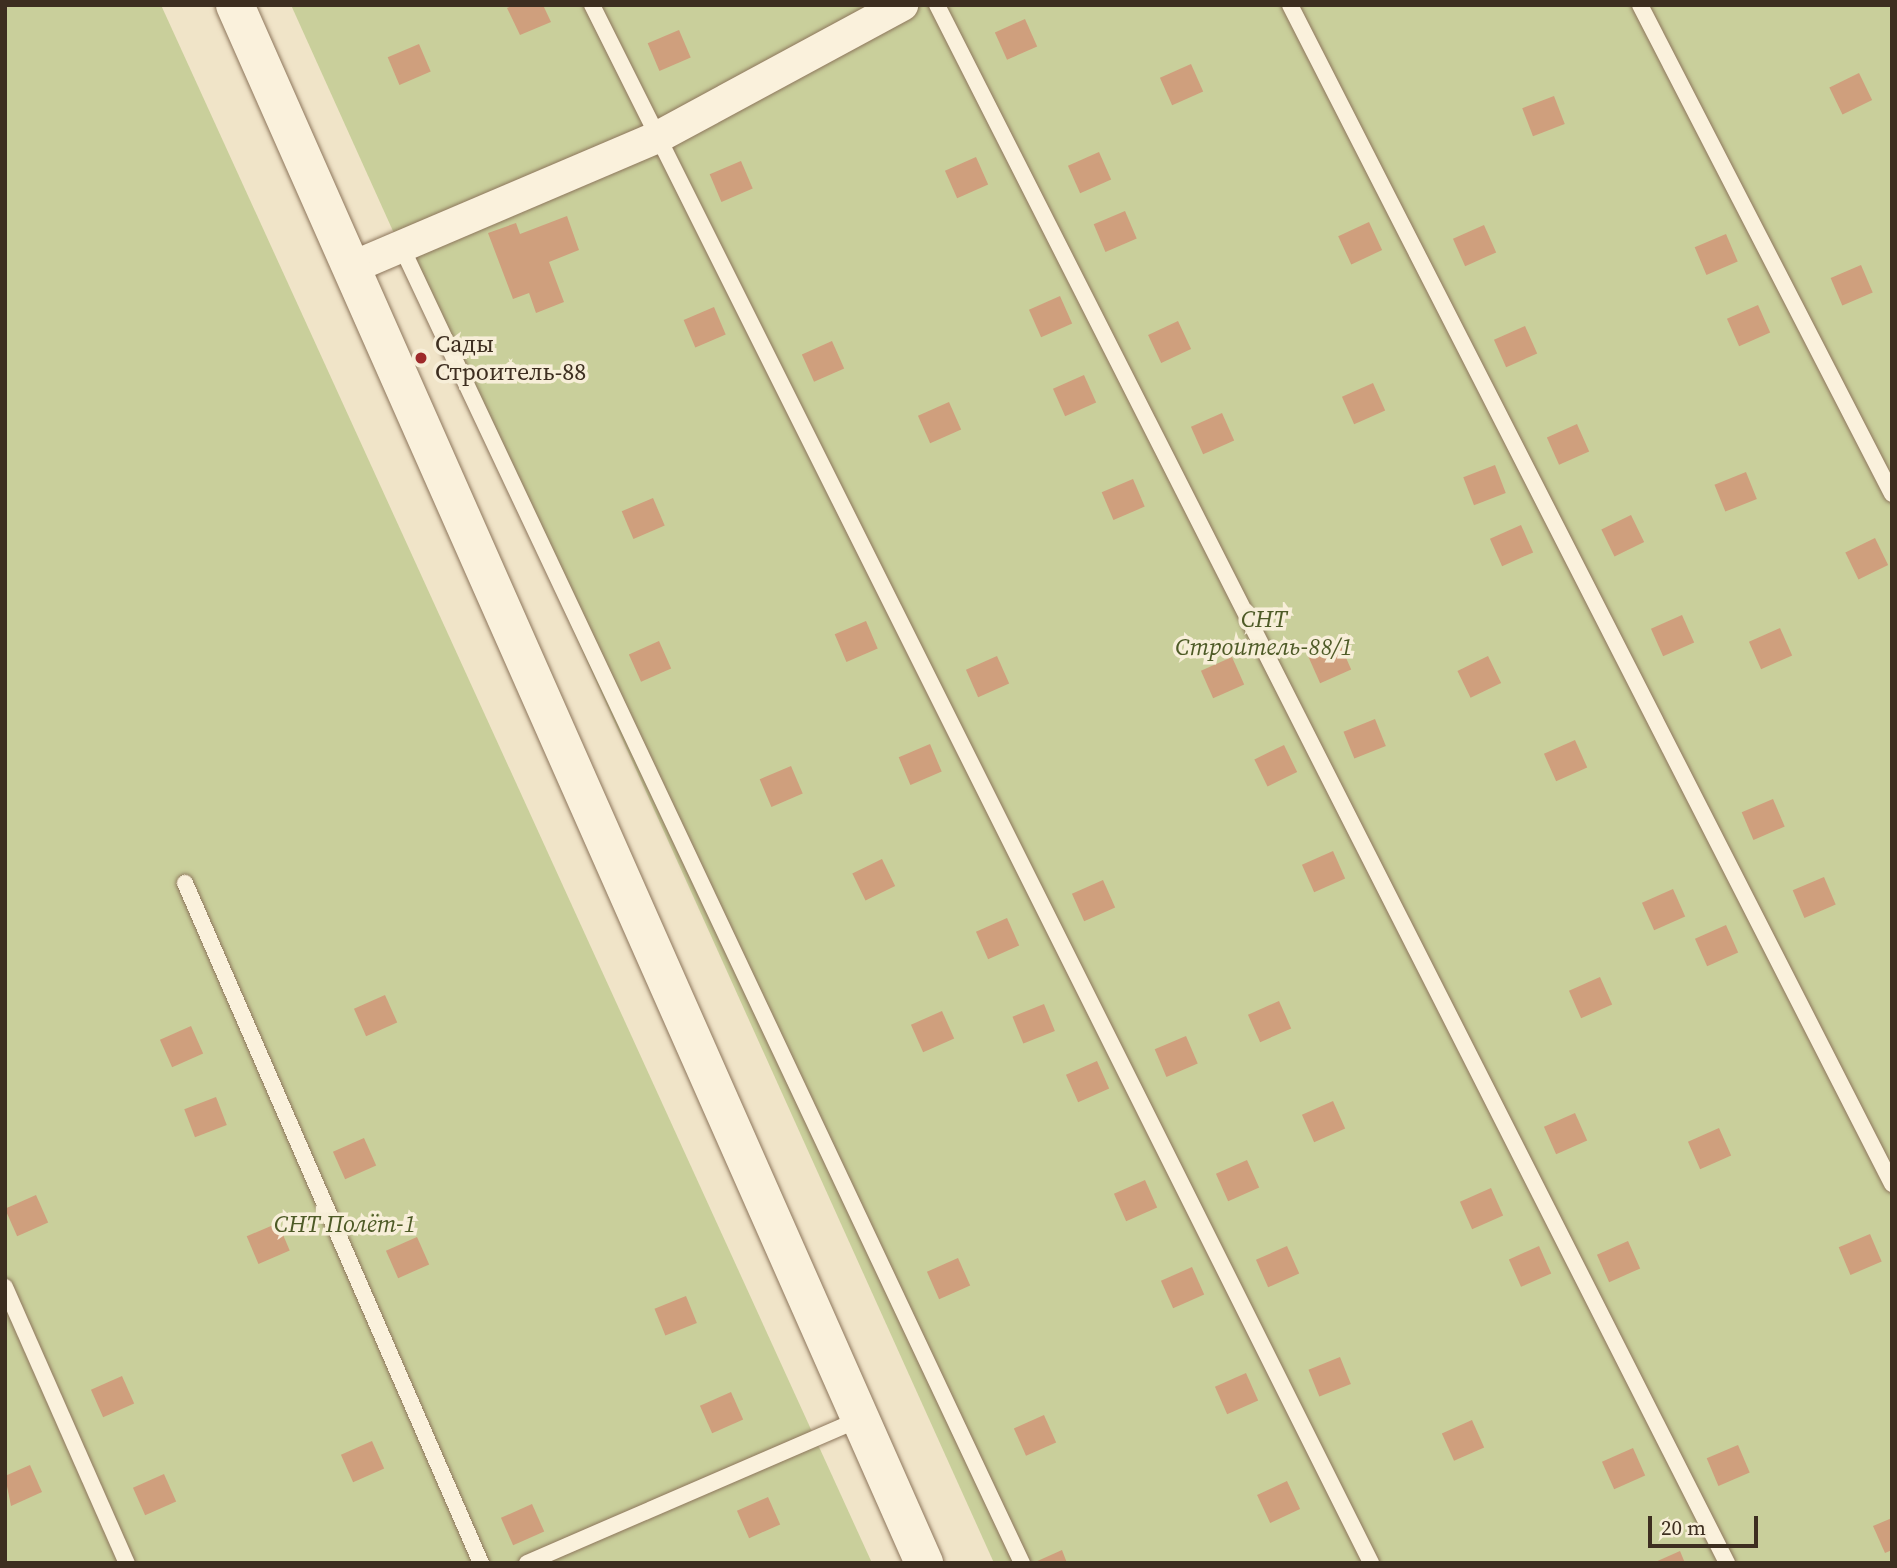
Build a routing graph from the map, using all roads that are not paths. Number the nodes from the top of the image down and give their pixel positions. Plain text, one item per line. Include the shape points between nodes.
1 (235, 5) edge
2 (592, 5) edge
3 (902, 5) edge
4 (937, 5) edge
5 (1290, 5) edge
6 (1640, 5) edge
7 (656, 138) junction
8 (403, 250) junction
9 (353, 267) junction
10 (1892, 494) edge
11 (186, 883) dead end
12 (1892, 1184) edge
13 (5, 1287) edge
14 (860, 1419) junction
15 (127, 1563) edge
16 (481, 1563) edge
17 (527, 1563) edge
18 (924, 1563) edge
19 (1023, 1563) edge
20 (1371, 1563) edge
21 (1727, 1563) edge

1 - 9 street
2 - 7 lane
3 - 7 street
4 - 21 lane
5 - 12 lane
6 - 10 lane
7 - 8 street
7 - 20 lane
8 - 9 street
8 - 19 lane
9 - 14 street
11 - 16 lane
13 - 15 lane
14 - 17 lane
14 - 18 street

